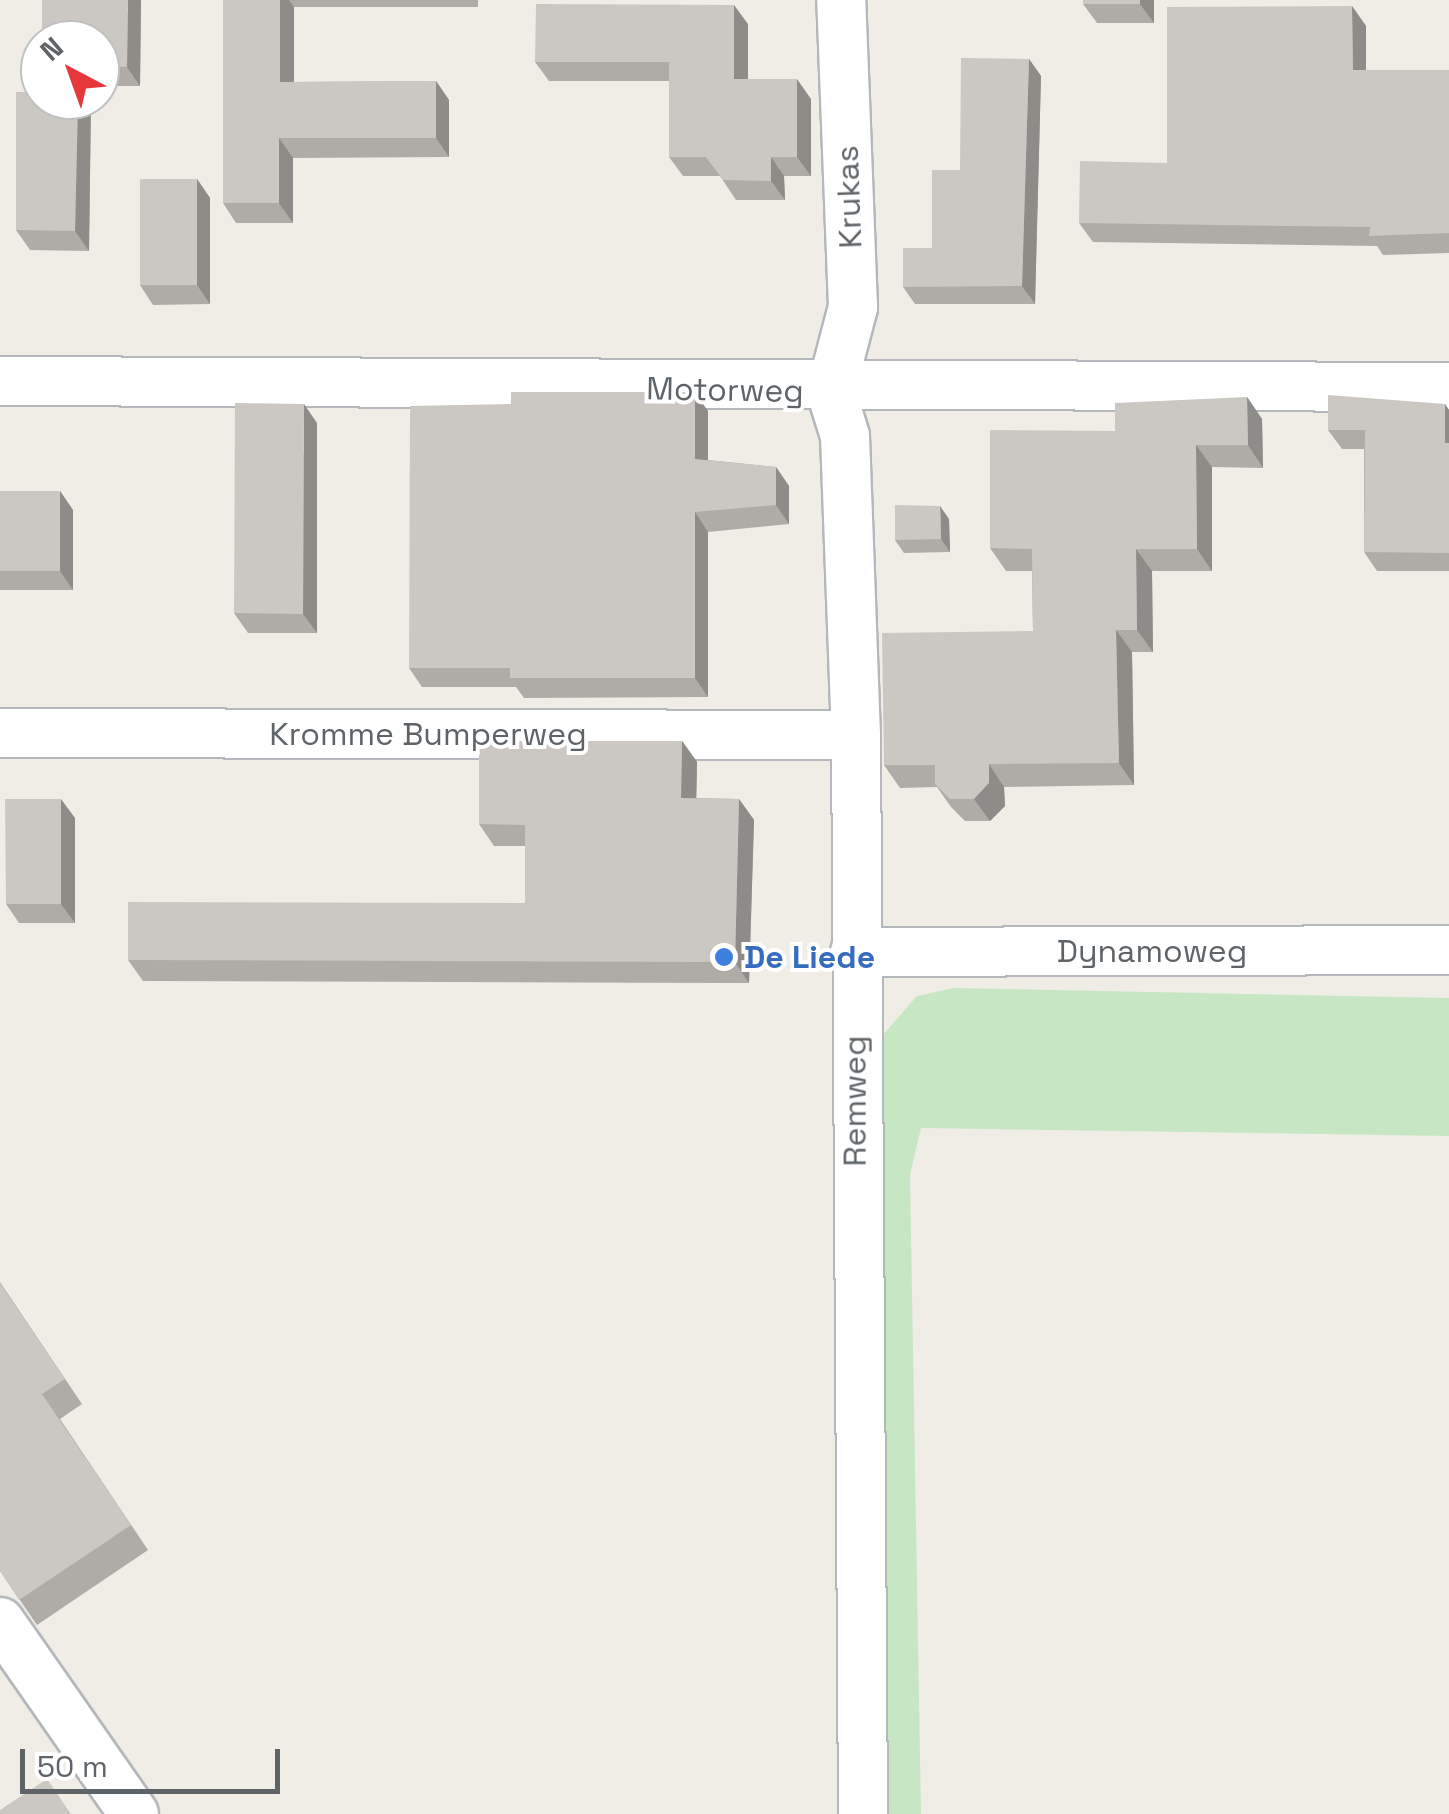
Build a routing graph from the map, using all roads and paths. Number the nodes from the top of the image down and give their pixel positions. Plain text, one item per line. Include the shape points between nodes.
1 (840, 0) edge
2 (0, 381) edge
3 (1449, 387) edge
4 (832, 391) junction
5 (0, 733) edge
6 (856, 735) junction
7 (1449, 950) edge
8 (854, 991) junction
9 (0, 1622) edge
10 (134, 1814) edge
11 (863, 1814) edge

1 - 4 street, Krukas via 853,307
2 - 4 street, Motorweg
3 - 4 street, Motorweg
4 - 6 street, Remweg via 846,436
5 - 6 street, Kromme Bumperweg
6 - 8 street, Remweg
7 - 8 street, Dynamoweg
8 - 11 street, Remweg
9 - 10 street

